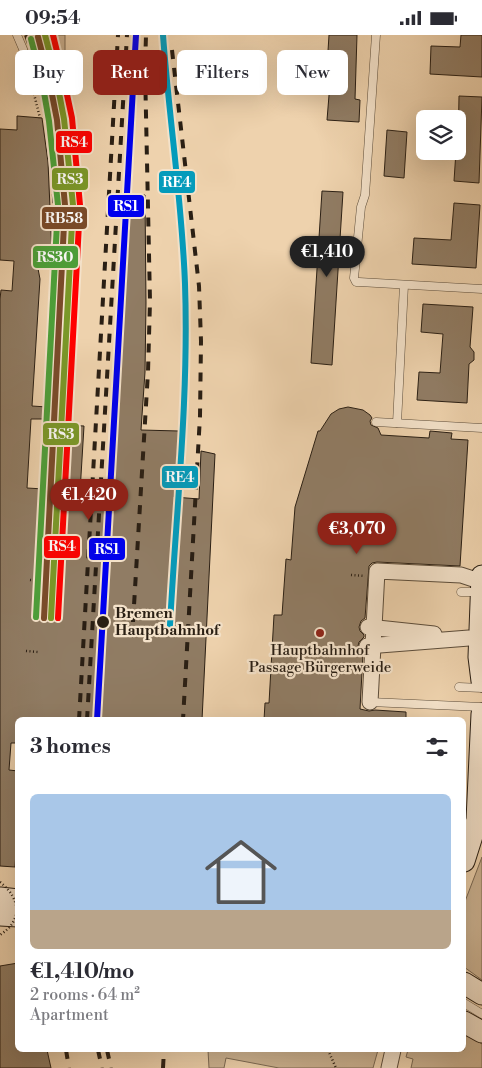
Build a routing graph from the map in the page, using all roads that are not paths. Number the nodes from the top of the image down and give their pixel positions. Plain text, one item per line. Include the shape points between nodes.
1 (17, 35) edge
2 (376, 35) edge
3 (22, 50) edge
4 (404, 285) junction
5 (482, 289) edge
6 (376, 422) dead end
7 (397, 423) junction
8 (482, 428) edge
9 (478, 587) edge
10 (371, 627) junction
11 (370, 646) junction
12 (482, 681) edge
13 (459, 687) dead end
14 (482, 688) edge
15 (370, 702) joint
16 (482, 707) edge
17 (482, 715) edge
18 (474, 824) edge
19 (466, 854) edge
20 (0, 898) edge
21 (15, 900) edge
22 (0, 907) edge
23 (15, 907) edge
24 (0, 915) edge
25 (15, 916) edge
26 (466, 984) edge
27 (482, 994) edge
28 (466, 1004) edge
29 (482, 1014) edge
30 (466, 1022) edge
31 (482, 1033) edge
32 (393, 1052) edge
33 (389, 1068) edge

1 - 3 lane
2 - 4 lane via 365,195 354,278 359,283
4 - 5 lane
4 - 7 lane
6 - 7 lane
7 - 8 lane
9 - 10 street via 461,575 378,571
9 - 12 street
10 - 11 street
10 - 11 street via 469,638
11 - 15 street
13 - 14 lane
15 - 16 lane
17 - 18 street
18 - 19 street
20 - 21 street
22 - 23 lane
24 - 25 street
26 - 27 street
28 - 29 lane
30 - 31 street
32 - 33 street

